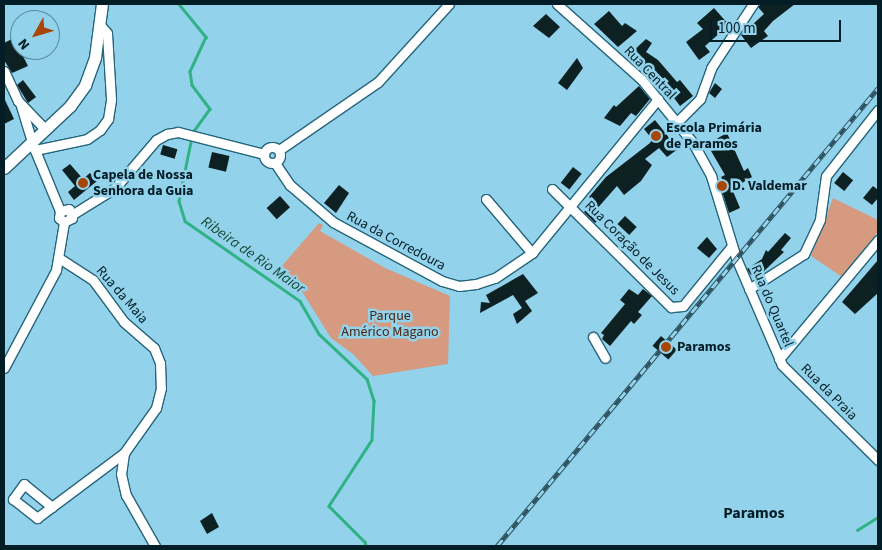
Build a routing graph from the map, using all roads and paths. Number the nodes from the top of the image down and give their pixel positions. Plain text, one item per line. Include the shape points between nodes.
1 (102, 4) edge
2 (448, 4) edge
3 (557, 4) edge
4 (753, 4) edge
5 (101, 26) junction
6 (4, 71) edge
7 (658, 99) junction
8 (22, 106) junction
9 (878, 110) edge
10 (677, 122) junction
11 (46, 130) junction
12 (33, 146) junction
13 (278, 150) junction
14 (264, 154) junction
15 (275, 163) junction
16 (4, 168) edge
17 (552, 189) dead end
18 (486, 199) dead end
19 (571, 208) junction
20 (60, 211) junction
21 (73, 214) junction
22 (64, 222) junction
23 (878, 240) edge
24 (732, 246) junction
25 (532, 253) junction
26 (59, 258) junction
27 (736, 258) joint
28 (750, 289) junction
29 (593, 337) dead end
30 (772, 341) junction
31 (791, 341) junction
32 (605, 358) dead end
33 (780, 362) junction
34 (4, 368) edge
35 (124, 453) junction
36 (878, 460) edge
37 (52, 507) dead end
38 (155, 546) edge

1 - 5 main road
2 - 13 street via 378,82
3 - 7 street, Rua Central
4 - 10 street via 711,68 700,99
5 - 11 main road via 85,85
5 - 12 street via 107,33 111,99 108,119 87,139
6 - 8 street
7 - 10 street, Rua Central
7 - 19 street, Rua da Corredoura
8 - 11 street
8 - 12 street
9 - 28 street via 826,176 820,219 804,254
10 - 24 street, Rua Central via 707,166
11 - 12 main road
12 - 16 main road
12 - 20 street
13 - 14 street via 272,147
13 - 15 street via 280,158
14 - 15 street via 268,162
14 - 21 street via 178,132 167,134 156,140 116,188
15 - 25 street, Rua da Corredoura via 290,185 333,222 442,282 459,286 495,278
17 - 19 street, Rua Coração de Jesus
18 - 25 street
19 - 24 street, Rua Coração de Jesus via 671,307 677,309 683,306
19 - 25 street, Rua da Corredoura
20 - 21 street via 66,208
20 - 22 street via 59,218
21 - 22 street
22 - 26 street
23 - 31 street
24 - 27 street, Rua Central
26 - 34 street via 42,300
26 - 35 street, Rua da Maia via 93,280 124,322 154,348 160,363 161,388 156,408
27 - 28 street, Rua do Quartel
28 - 30 street, Rua do Quartel
29 - 32 street
30 - 31 street
30 - 33 street, Rua do Quartel
31 - 33 street
33 - 36 street, Rua da Praia
35 - 37 street
35 - 38 street via 121,474 126,495

